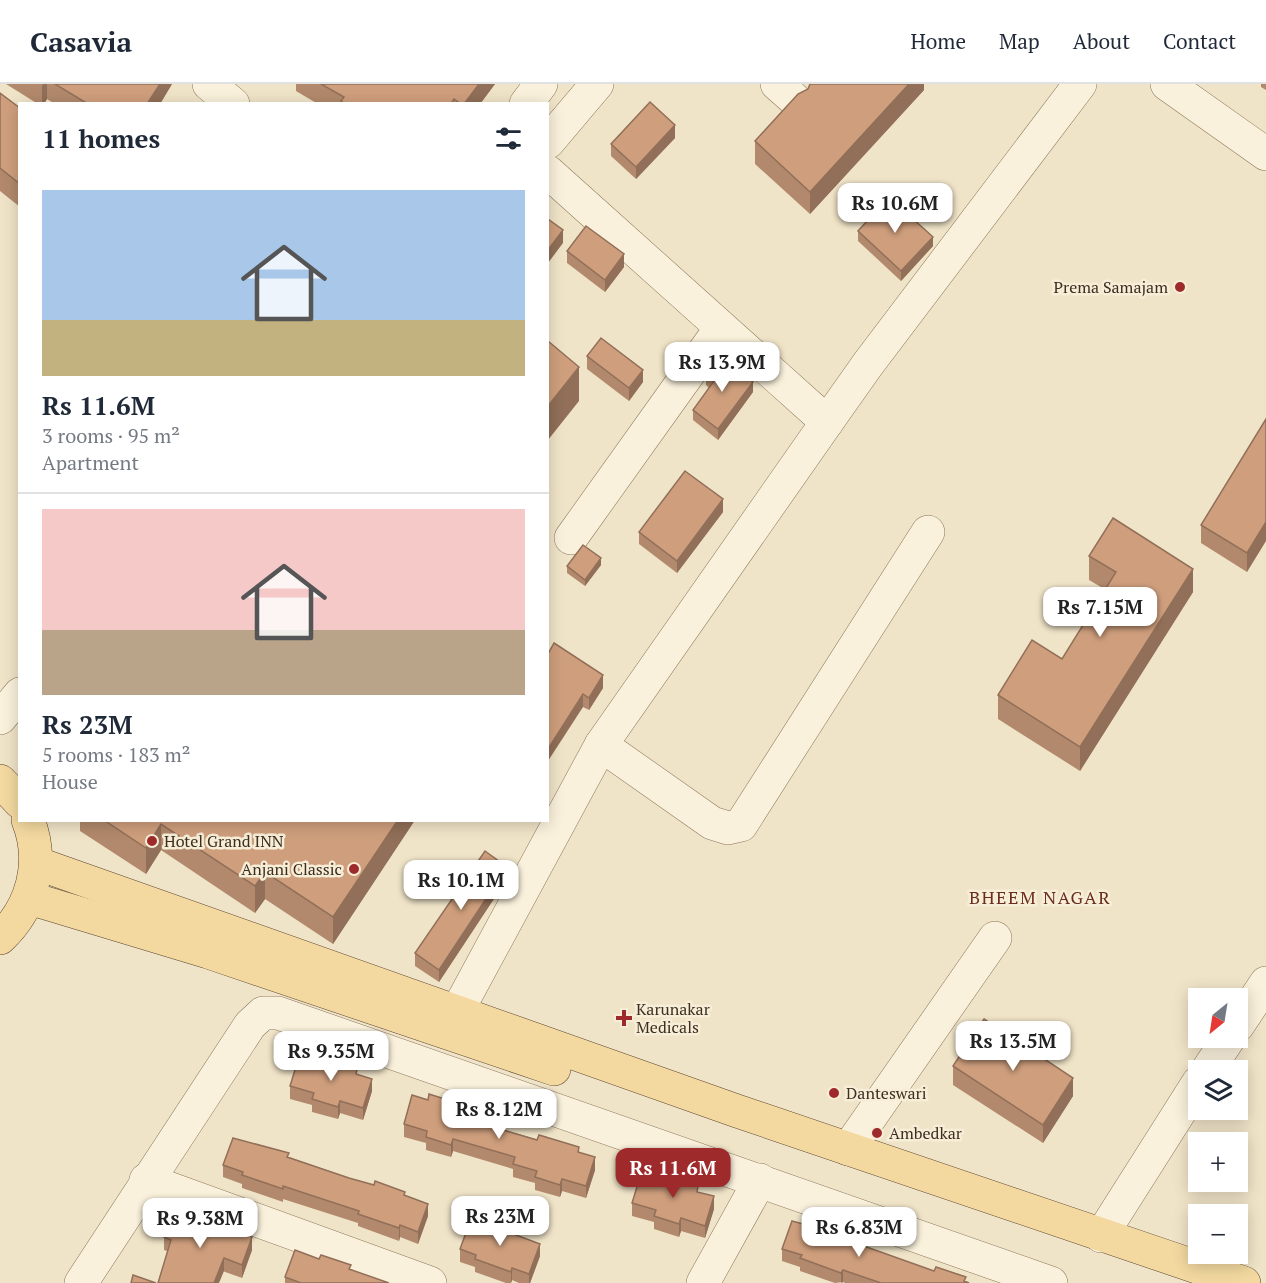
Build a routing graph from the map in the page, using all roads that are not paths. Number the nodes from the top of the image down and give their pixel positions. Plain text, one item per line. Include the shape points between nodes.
1 (209, 84) edge
2 (542, 84) edge
3 (597, 84) edge
4 (1080, 84) edge
5 (1167, 84) edge
6 (231, 102) edge
7 (528, 102) edge
8 (549, 141) edge
9 (1266, 154) edge
10 (549, 173) edge
11 (721, 328) junction
12 (827, 422) junction
13 (928, 532) dead end
14 (571, 538) dead end
15 (18, 683) edge
16 (0, 693) edge
17 (18, 696) edge
18 (0, 718) edge
19 (601, 745) junction
20 (0, 781) edge
21 (18, 800) edge
22 (28, 822) edge
23 (36, 863) junction
24 (29, 898) junction
25 (0, 938) edge
26 (995, 938) dead end
27 (1266, 983) edge
28 (1248, 1010) edge
29 (451, 1021) junction
30 (1188, 1099) edge
31 (848, 1149) junction
32 (146, 1180) junction
33 (760, 1180) junction
34 (1101, 1236) junction
35 (81, 1283) edge
36 (430, 1283) edge
37 (703, 1283) edge
38 (1051, 1283) edge
39 (1177, 1283) edge
40 (1245, 1283) edge

1 - 6 street
2 - 7 street
3 - 8 street
4 - 12 street
5 - 9 street
10 - 11 street
11 - 12 street
11 - 14 street
12 - 19 street
13 - 19 street via 741,825 728,828 712,823
15 - 16 street
17 - 18 street
19 - 29 street
20 - 21 main road
22 - 23 main road
23 - 24 main road
23 - 29 main road
24 - 25 main road via 13,926
24 - 29 main road
26 - 31 street
27 - 28 street
29 - 31 main road
29 - 39 main road
30 - 34 street
31 - 34 main road
32 - 33 street via 250,1025 263,1013 278,1013
32 - 35 street
32 - 36 street
33 - 37 street
33 - 38 street
34 - 40 main road

